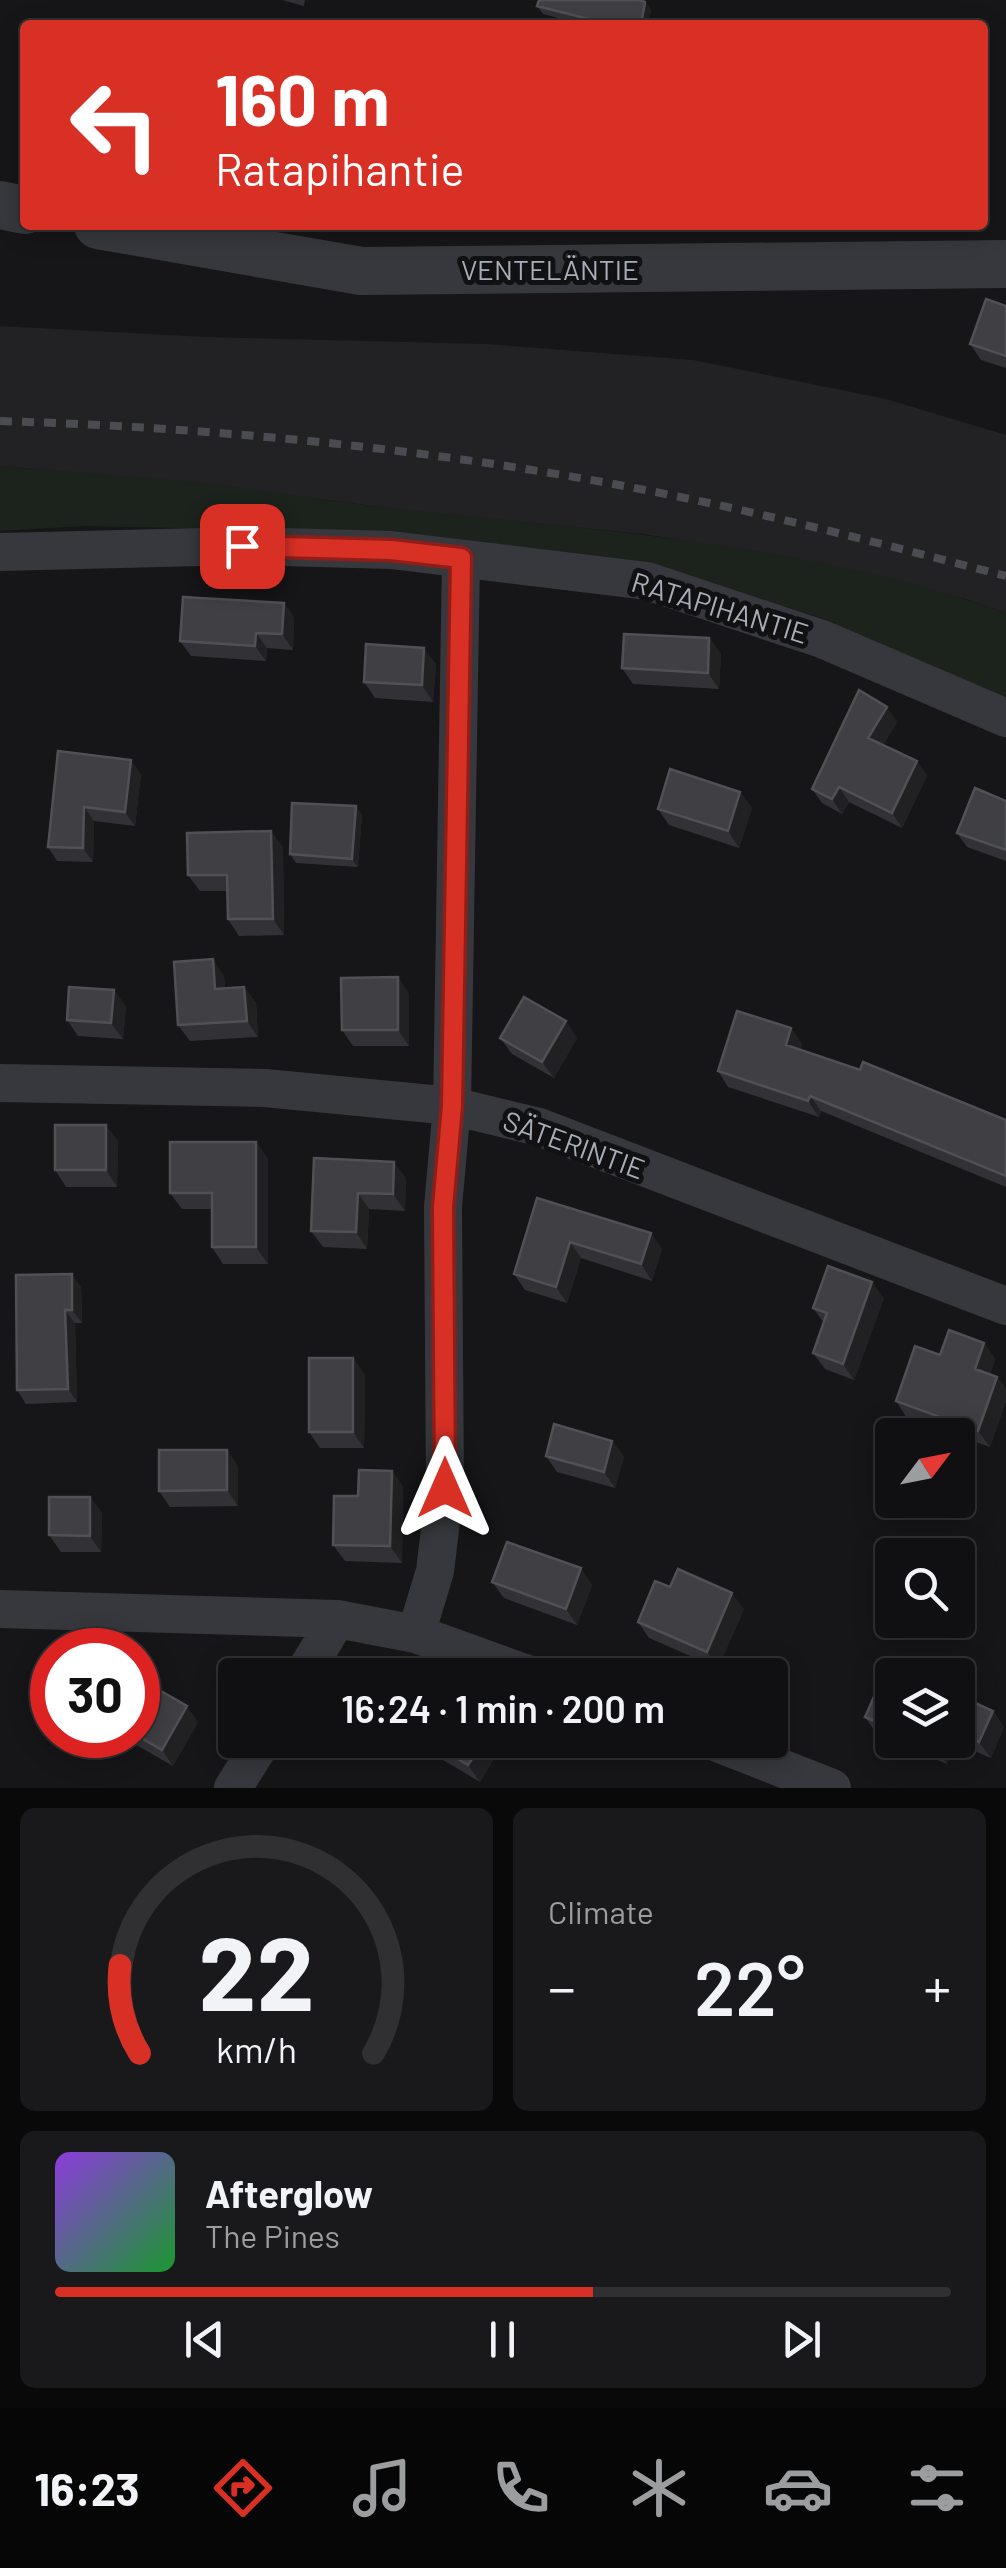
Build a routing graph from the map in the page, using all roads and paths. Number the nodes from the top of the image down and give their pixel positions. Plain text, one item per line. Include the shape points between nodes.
1 (127, 230) edge
2 (1006, 264) edge
3 (0, 552) edge
4 (461, 558) junction
5 (1006, 718) edge
6 (0, 1084) edge
7 (452, 1106) junction
8 (1006, 1306) edge
9 (0, 1610) edge
10 (337, 1619) junction
11 (416, 1634) junction
12 (313, 1658) edge
13 (483, 1658) edge
14 (252, 1758) edge
15 (756, 1758) edge
16 (233, 1788) edge
17 (832, 1788) edge

1 - 2 street, VENTELÄNTIE via 361,271
3 - 4 street, RATAPIHANTIE via 242,546
4 - 5 street, RATAPIHANTIE via 647,582 822,639
4 - 7 street
6 - 7 street, SÄTERINTIE via 265,1088
7 - 8 street, SÄTERINTIE via 540,1127
7 - 11 street via 443,1207 445,1488 435,1571
9 - 10 street
10 - 11 street
10 - 12 street
11 - 13 street
14 - 16 street
15 - 17 street

